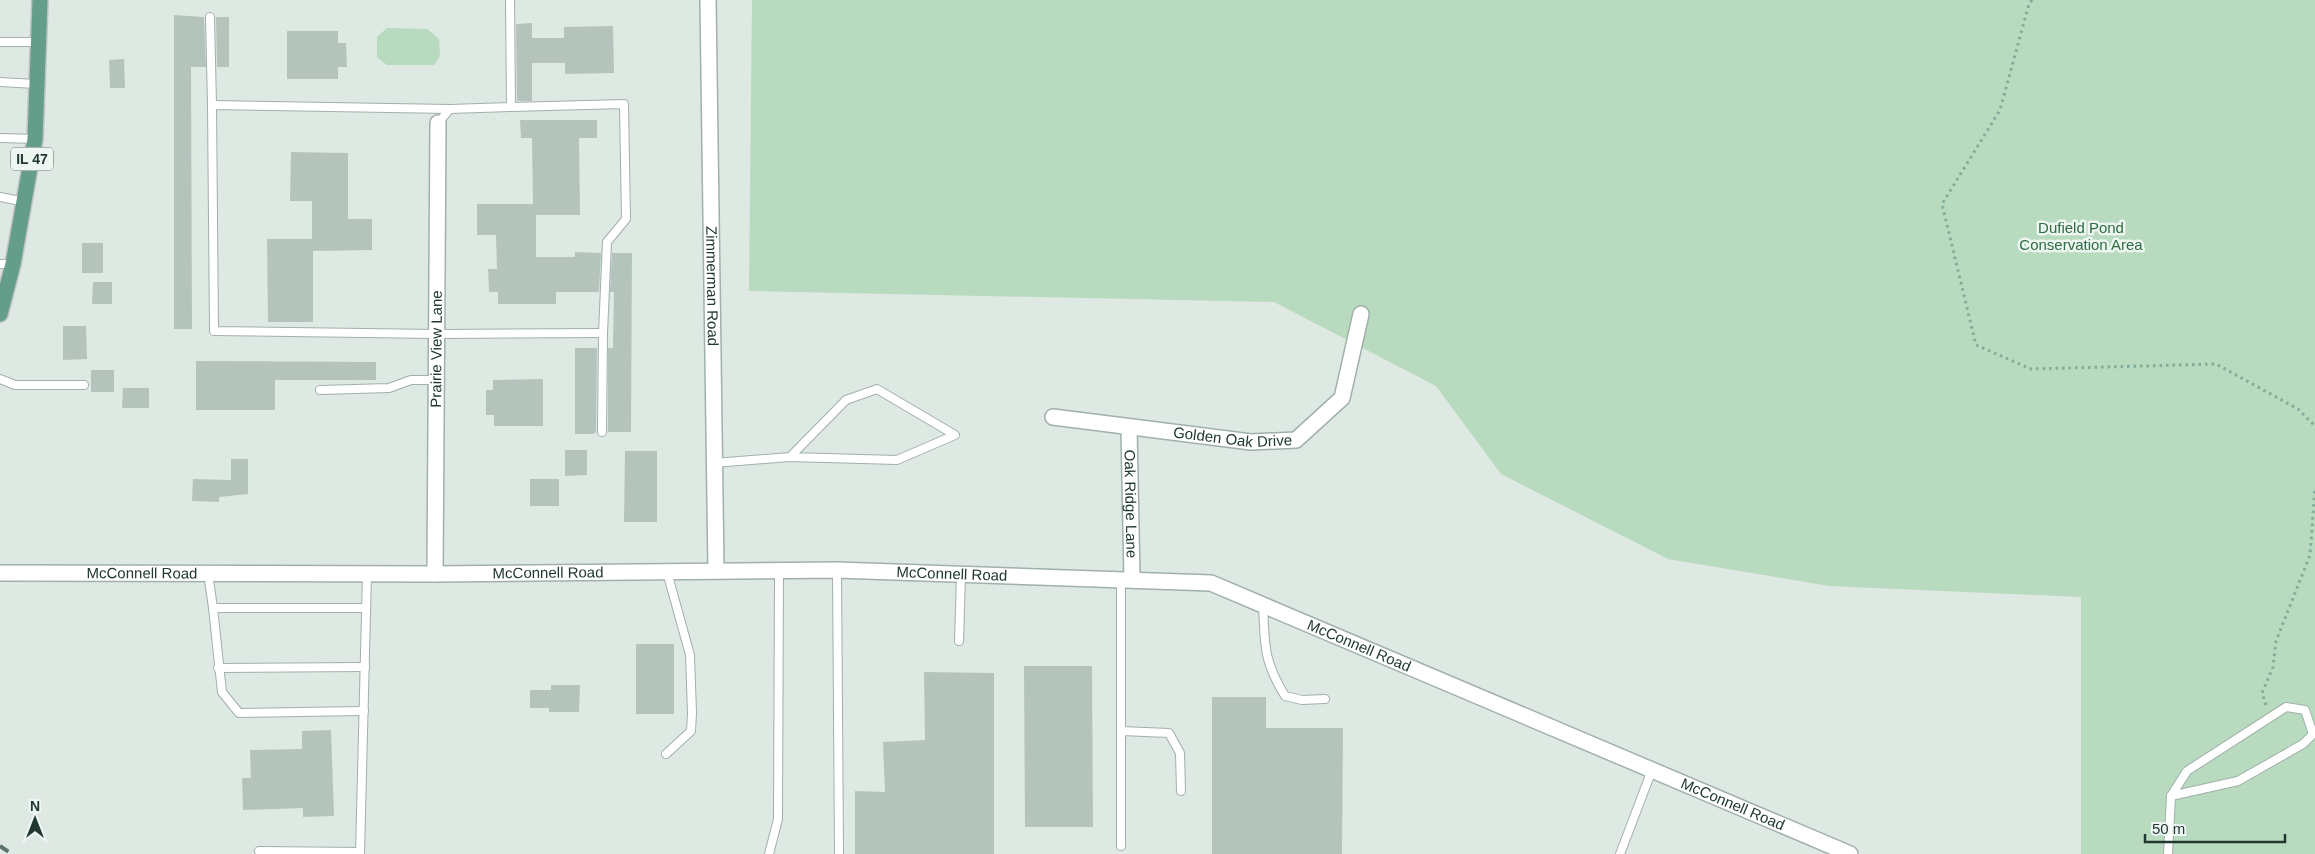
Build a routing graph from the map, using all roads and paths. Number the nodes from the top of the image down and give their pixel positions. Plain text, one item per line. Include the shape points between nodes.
1 (40, 0) edge
2 (510, 0) edge
3 (708, 0) edge
4 (2032, 0) edge
5 (210, 17) dead end
6 (0, 42) edge
7 (39, 42) junction
8 (0, 82) edge
9 (36, 84) junction
10 (212, 105) junction
11 (511, 107) junction
12 (450, 109) junction
13 (438, 123) joint
14 (0, 138) edge
15 (35, 139) junction
16 (0, 197) edge
17 (25, 202) junction
18 (6, 264) edge
19 (0, 314) edge
20 (1361, 314) dead end
21 (603, 333) junction
22 (437, 334) junction
23 (0, 379) edge
24 (436, 380) junction
25 (84, 385) dead end
26 (320, 390) dead end
27 (1053, 417) dead end
28 (2315, 426) edge
29 (1129, 428) junction
30 (602, 432) dead end
31 (790, 457) junction
32 (714, 463) junction
33 (2315, 488) edge
34 (837, 570) junction
35 (716, 571) junction
36 (779, 571) junction
37 (667, 572) junction
38 (0, 573) edge
39 (208, 573) junction
40 (367, 573) junction
41 (435, 574) junction
42 (962, 576) junction
43 (1127, 579) junction
44 (1263, 605) junction
45 (213, 608) junction
46 (366, 608) junction
47 (959, 641) dead end
48 (365, 667) junction
49 (218, 668) junction
50 (1325, 699) dead end
51 (364, 711) junction
52 (2270, 717) junction
53 (1121, 731) junction
54 (666, 754) dead end
55 (1652, 770) junction
56 (1181, 791) dead end
57 (2171, 796) junction
58 (1121, 846) dead end
59 (260, 851) dead end
60 (360, 853) edge
61 (769, 854) edge
62 (840, 854) edge
63 (1620, 854) edge
64 (1850, 854) edge
65 (2168, 854) edge

1 - 7 main road, IL 47
2 - 11 lane
3 - 32 street, Zimmerman Road
4 - 28 path via 2000,110 1942,204 1976,345 2031,369 2216,364 2298,409
5 - 10 lane
6 - 7 lane
7 - 9 main road, IL 47
8 - 9 lane
9 - 15 main road, IL 47
10 - 12 lane
10 - 22 lane via 214,331
11 - 12 lane
11 - 21 lane via 624,104 626,219 607,242
12 - 13 lane
13 - 22 street, Prairie View Lane
14 - 15 lane
15 - 17 main road, IL 47
16 - 17 lane
17 - 18 main road, IL 47
18 - 19 main road, IL 47
20 - 29 street, Golden Oak Drive via 1342,398 1296,440 1251,442
21 - 22 lane
21 - 30 lane
22 - 24 street, Prairie View Lane
23 - 25 lane via 15,385
24 - 26 lane via 411,380 389,388
24 - 41 street, Prairie View Lane
27 - 29 street, Golden Oak Drive
29 - 43 street, Oak Ridge Lane
31 - 31 lane via 897,460 955,435 877,389 846,400
31 - 32 lane
32 - 35 street, Zimmerman Road
33 - 52 path via 2310,555 2276,641 2273,667 2262,693
34 - 36 street, McConnell Road
34 - 42 street, McConnell Road
34 - 62 lane
35 - 36 street, McConnell Road
35 - 37 street, McConnell Road
36 - 61 lane via 778,819
37 - 41 street, McConnell Road
37 - 54 lane via 690,655 692,713 691,731
38 - 39 street, McConnell Road
39 - 40 street, McConnell Road
39 - 45 lane
40 - 41 street, McConnell Road
40 - 46 lane
42 - 43 street, McConnell Road
42 - 47 lane
43 - 44 street, McConnell Road via 1211,583
43 - 53 lane
44 - 50 lane via 1265,653 1285,696 1302,700
44 - 55 street, McConnell Road
45 - 46 lane
45 - 49 lane
46 - 48 lane
48 - 49 lane
48 - 51 lane
49 - 51 lane via 222,692 239,713
51 - 60 lane
52 - 57 lane via 2187,771
52 - 57 lane via 2286,707 2306,710 2313,734 2303,744 2238,781
53 - 56 lane via 1170,733 1180,753
53 - 58 lane
55 - 63 lane
55 - 64 street, McConnell Road
57 - 65 lane
59 - 60 lane

